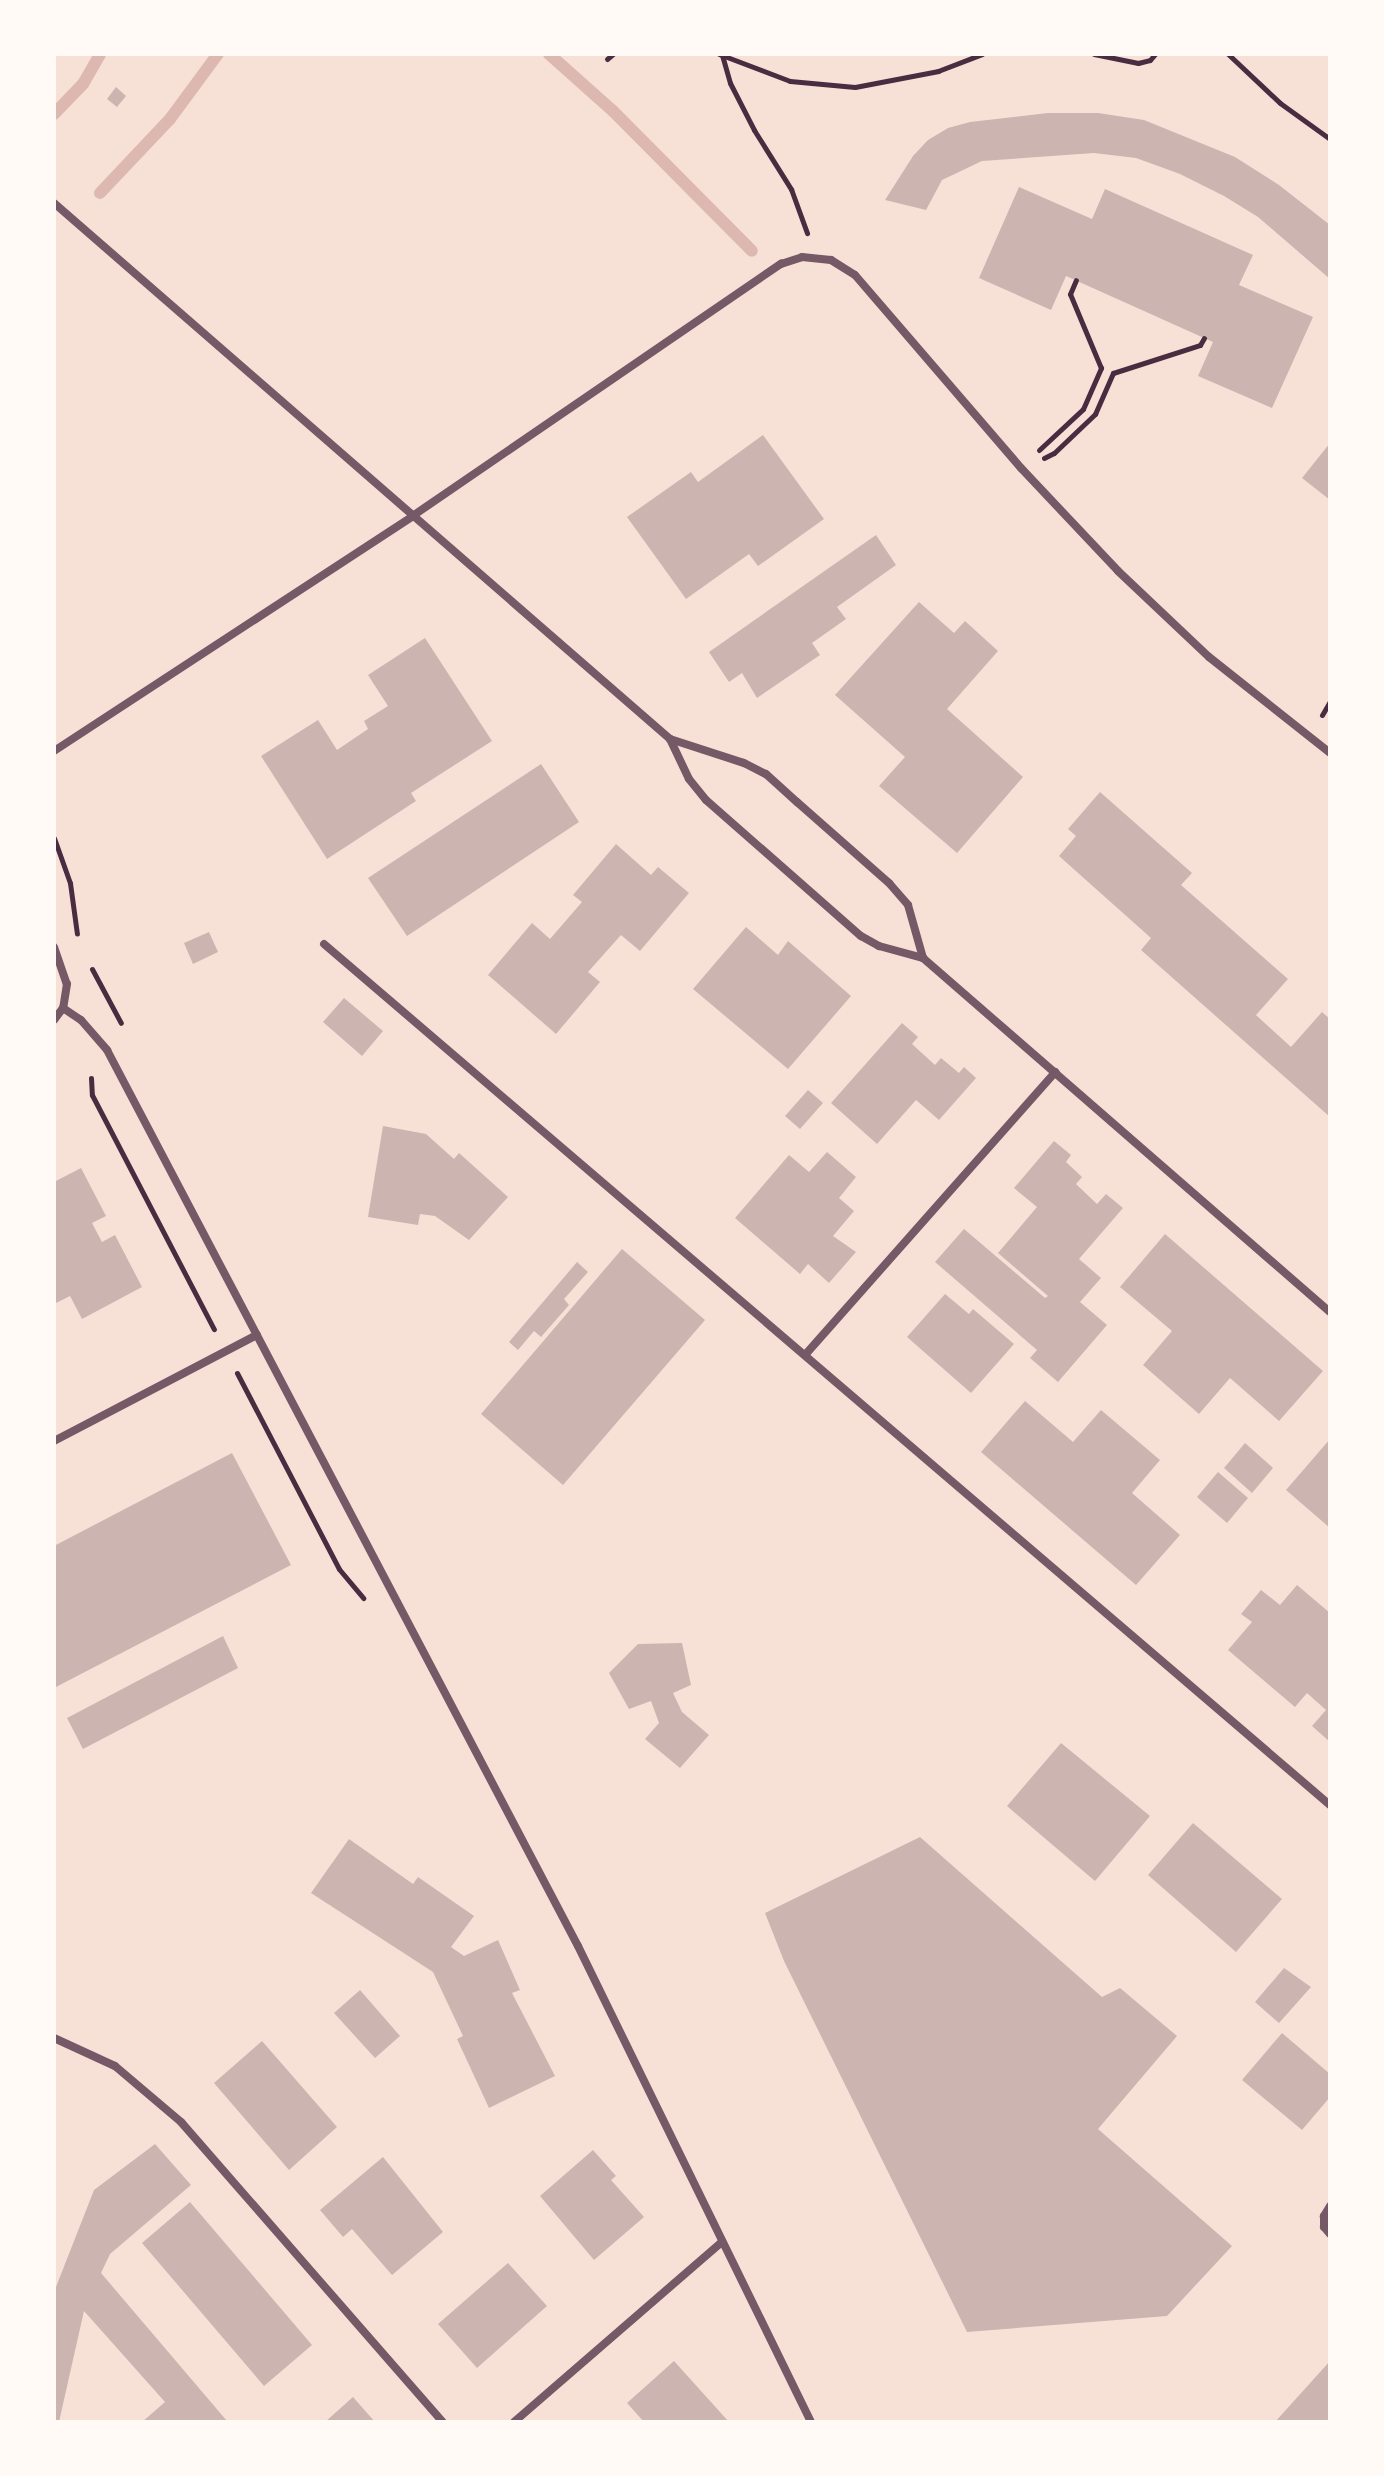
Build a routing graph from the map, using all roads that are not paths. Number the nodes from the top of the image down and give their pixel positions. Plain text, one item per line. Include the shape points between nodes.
1 (54, 203) edge
2 (414, 515) junction
3 (670, 739) junction
4 (54, 751) edge
5 (1330, 753) edge
6 (324, 944) dead end
7 (54, 947) edge
8 (923, 958) junction
9 (63, 1008) junction
10 (54, 1020) edge
11 (1055, 1072) junction
12 (1330, 1312) edge
13 (257, 1335) junction
14 (805, 1355) junction
15 (54, 1441) edge
16 (1330, 1805) edge
17 (54, 2038) edge
18 (1330, 2206) edge
19 (1330, 2234) edge
20 (722, 2242) junction
21 (443, 2422) edge
22 (514, 2422) edge
23 (811, 2422) edge

1 - 2 street
2 - 3 street
2 - 4 street
2 - 5 street via 781,264 802,257 831,260 855,275 1021,468 1118,571 1209,657
3 - 8 street via 706,800 861,936
3 - 8 street via 755,768 809,812 908,905
6 - 14 street
7 - 9 street via 67,984
8 - 11 street
9 - 10 street
9 - 13 street via 107,1050
11 - 12 street
11 - 14 street
13 - 15 street
13 - 20 street via 578,1946
14 - 16 street
17 - 21 street via 115,2066 181,2122
18 - 19 street via 1324,2216
20 - 22 street
20 - 23 street

